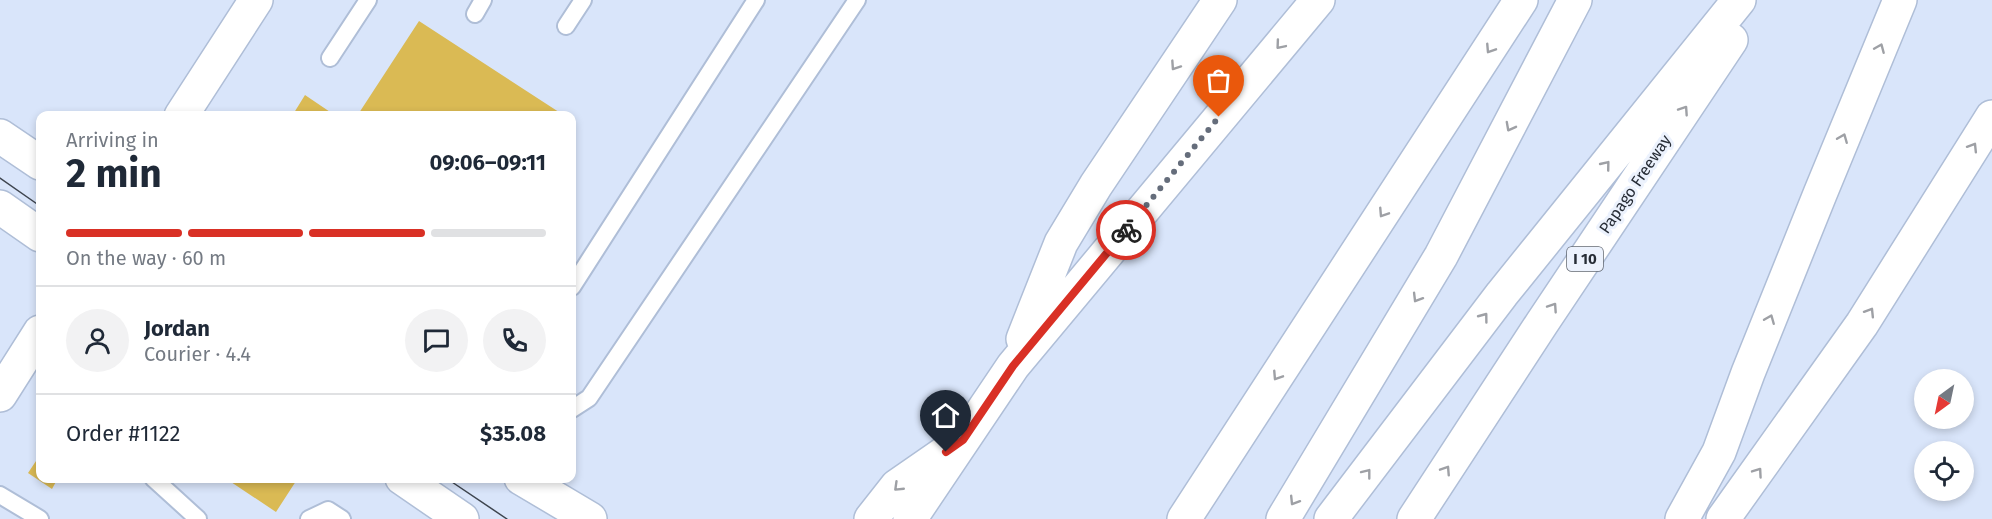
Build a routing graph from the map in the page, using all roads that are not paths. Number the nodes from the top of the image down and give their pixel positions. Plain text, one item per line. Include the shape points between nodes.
1 (256, 0) edge
2 (368, 0) edge
3 (583, 0) edge
4 (756, 0) edge
5 (857, 0) edge
6 (1220, 0) edge
7 (1318, 0) edge
8 (1521, 0) edge
9 (1575, 0) edge
10 (1739, 0) edge
11 (1758, 0) edge
12 (1900, 0) edge
13 (566, 26) dead end
14 (330, 58) dead end
15 (183, 111) edge
16 (1992, 117) edge
17 (0, 136) edge
18 (36, 160) edge
19 (0, 207) edge
20 (36, 232) edge
21 (576, 281) edge
22 (35, 352) edge
23 (1013, 366) junction
24 (0, 395) edge
25 (576, 406) edge
26 (963, 440) junction
27 (158, 483) edge
28 (409, 483) edge
29 (531, 483) edge
30 (0, 495) edge
31 (40, 519) edge
32 (198, 519) edge
33 (309, 519) edge
34 (342, 519) edge
35 (462, 519) edge
36 (590, 519) edge
37 (871, 519) edge
38 (910, 519) edge
39 (1184, 519) edge
40 (1282, 519) edge
41 (1331, 519) edge
42 (1414, 519) edge
43 (1682, 519) edge
44 (1723, 519) edge

1 - 15 main road
2 - 14 lane
3 - 13 lane
4 - 21 lane
5 - 25 lane via 589,398
6 -> 23 main road via 1061,243
7 -> 23 main road
8 -> 39 main road
9 -> 40 main road via 1441,256
41 -> 10 main road via 1502,294
42 -> 11 main road, Papago Freeway / I 10
43 -> 12 main road via 1719,452
44 -> 16 main road via 1862,324
17 - 18 main road
19 - 20 main road
22 - 24 main road
23 - 26 main road
26 -> 37 main road via 897,486
26 - 38 main road
27 - 32 lane
28 - 35 main road
29 - 36 main road
30 - 31 lane
33 - 34 lane via 328,510

